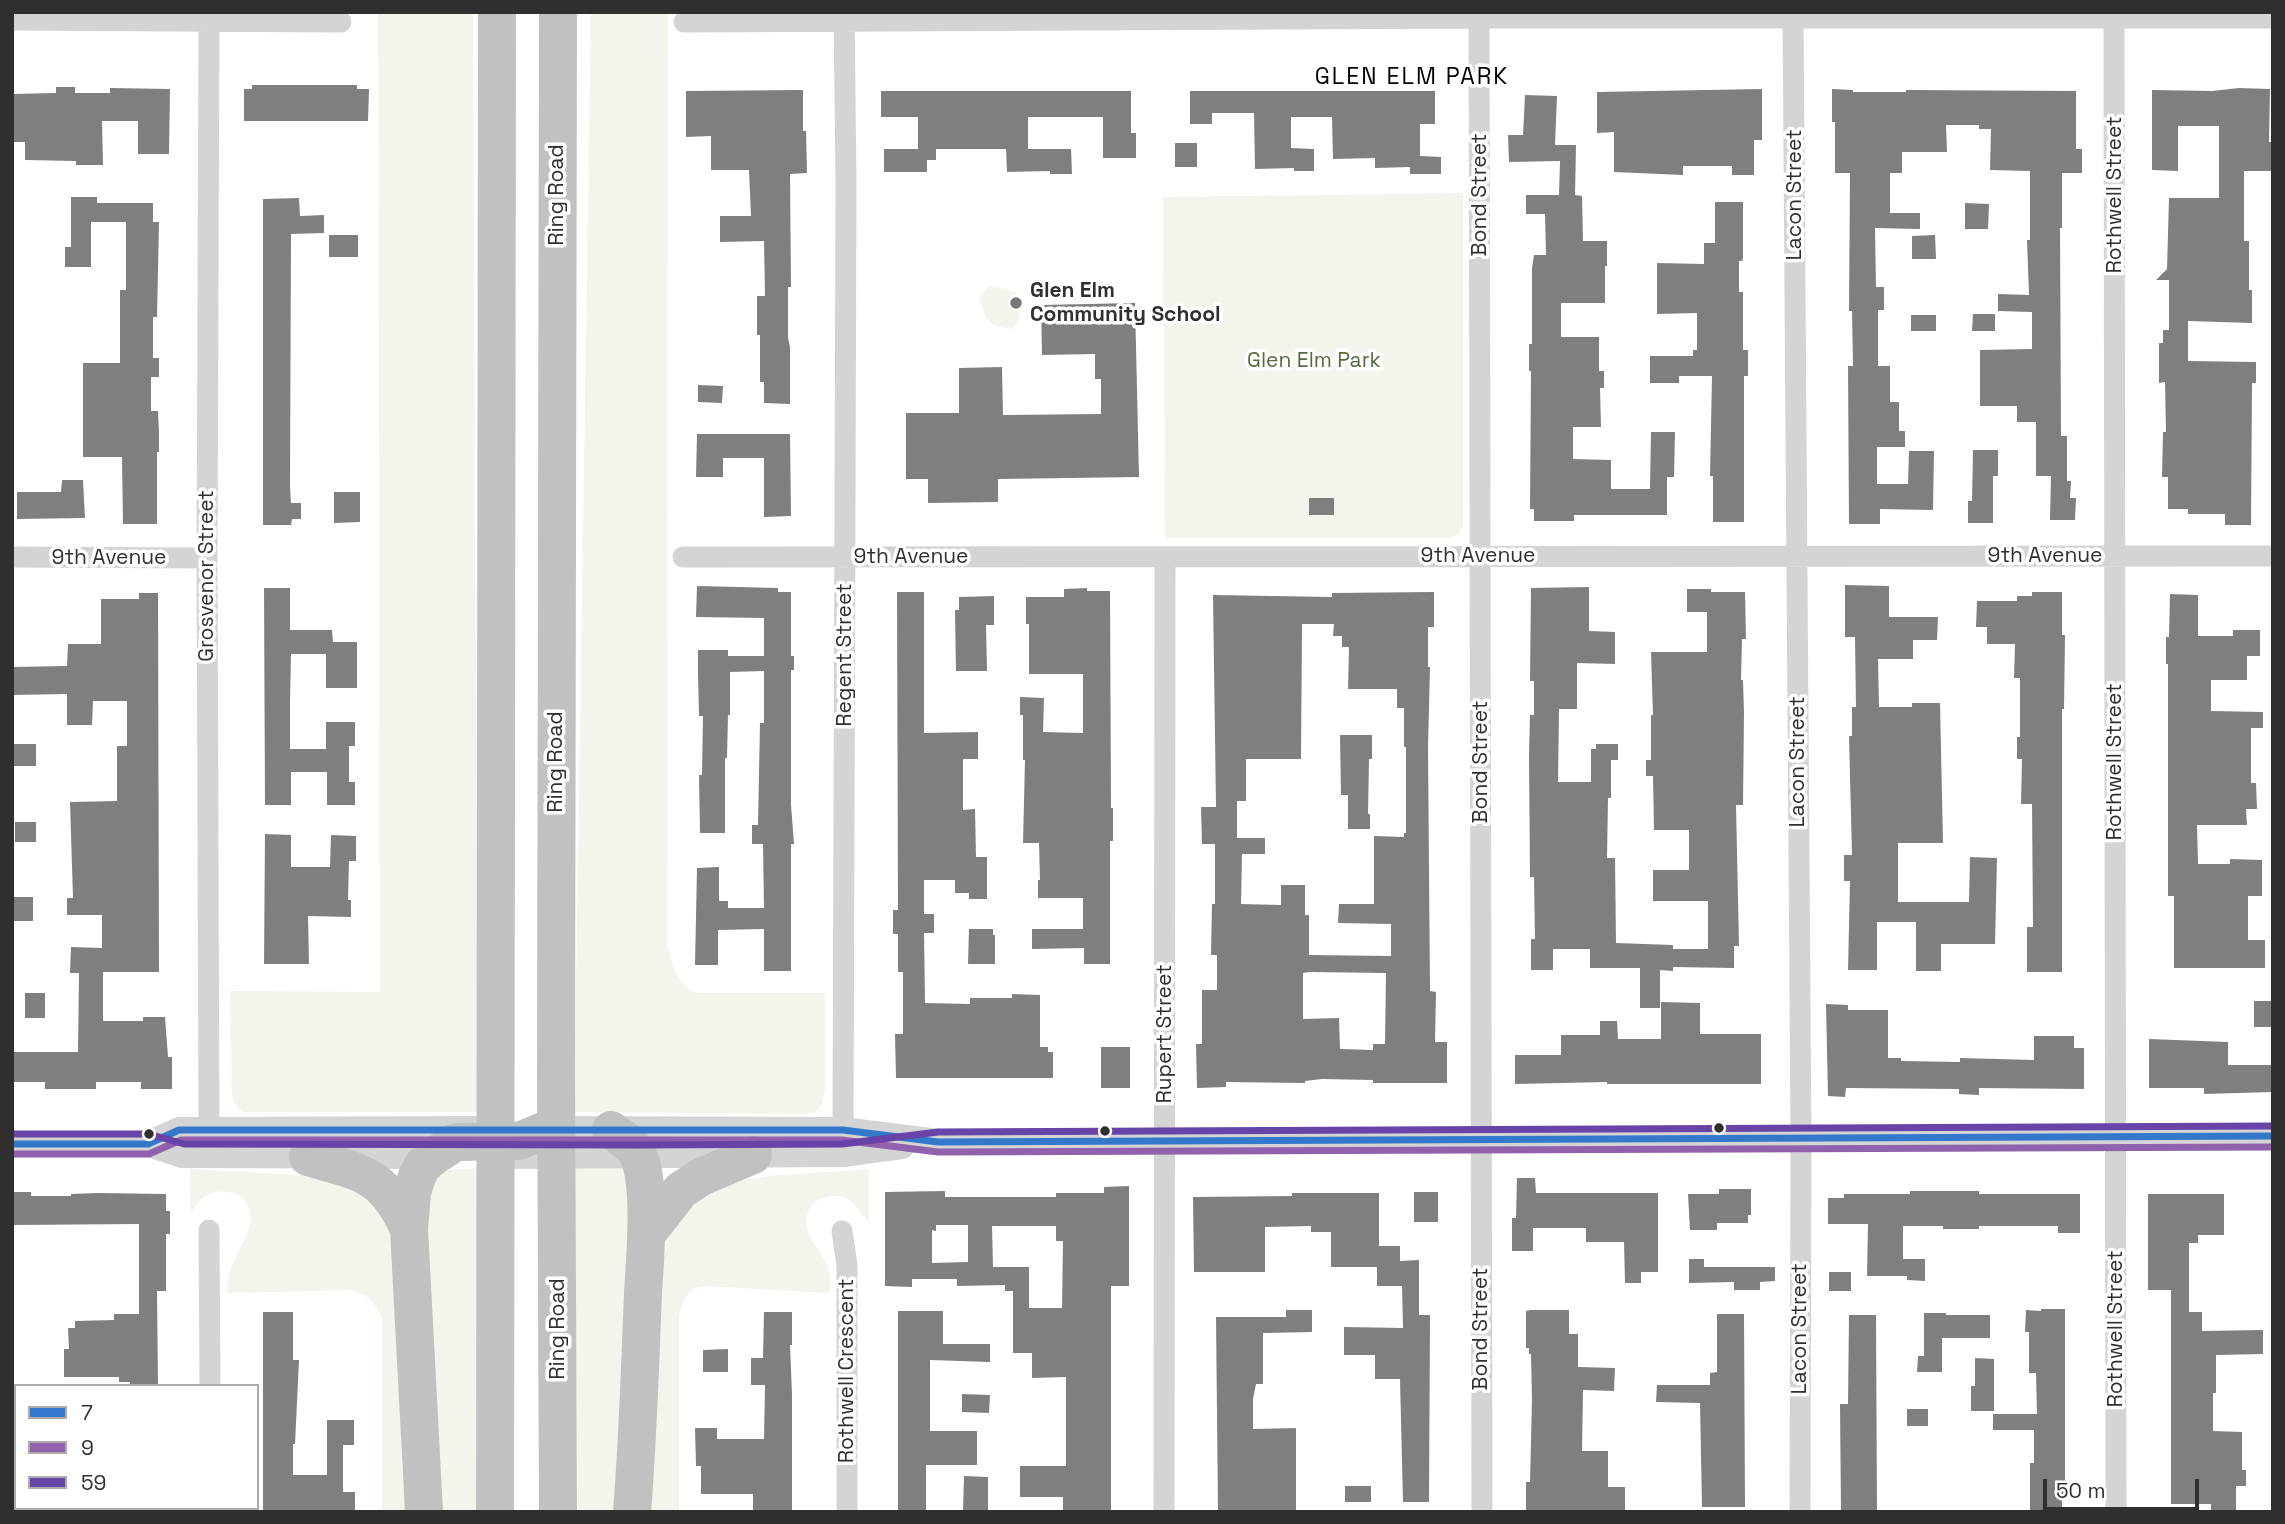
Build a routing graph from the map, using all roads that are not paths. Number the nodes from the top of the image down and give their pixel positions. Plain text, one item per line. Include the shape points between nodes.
1 (497, 12) edge
2 (558, 12) edge
3 (1479, 15) edge
4 (1793, 15) edge
5 (2114, 15) edge
6 (844, 17) edge
7 (1159, 17) edge
8 (2273, 18) edge
9 (12, 20) edge
10 (209, 22) junction
11 (341, 22) dead end
12 (684, 22) dead end
13 (1480, 556) junction
14 (2114, 556) junction
15 (2273, 556) edge
16 (12, 557) edge
17 (683, 557) dead end
18 (845, 557) junction
19 (1165, 557) junction
20 (1797, 557) junction
21 (207, 558) junction
22 (548, 1129) junction
23 (209, 1130) junction
24 (611, 1130) junction
25 (843, 1130) junction
26 (2273, 1136) edge
27 (2117, 1137) junction
28 (1801, 1138) junction
29 (1481, 1139) junction
30 (1164, 1141) junction
31 (938, 1142) junction
32 (12, 1144) edge
33 (148, 1144) junction
34 (753, 1155) junction
35 (434, 1156) junction
36 (638, 1156) junction
37 (307, 1157) junction
38 (209, 1230) dead end
39 (410, 1230) junction
40 (842, 1231) dead end
41 (646, 1235) junction
42 (210, 1384) edge
43 (424, 1512) edge
44 (495, 1512) edge
45 (558, 1512) edge
46 (632, 1512) edge
47 (847, 1512) edge
48 (1164, 1512) edge
49 (1482, 1512) edge
50 (1800, 1512) edge
51 (2116, 1512) edge

1 - 44 highway
2 - 45 highway, Ring Road
3 - 4 street
3 - 7 street
3 - 13 street, Bond Street
4 - 5 street
4 - 20 street, Lacon Street
5 - 8 street
5 - 14 street, Rothwell Street
6 - 7 street
6 - 12 street
6 - 18 street, Regent Street
9 - 10 street
10 - 11 street
10 - 21 street, Grosvenor Street
13 - 19 street, 9th Avenue
13 - 20 street, 9th Avenue
13 - 29 street, Bond Street
14 - 15 street, 9th Avenue
14 - 20 street, 9th Avenue
14 - 27 street, Rothwell Street
16 - 21 street, 9th Avenue
17 - 18 street, 9th Avenue
18 - 19 street, 9th Avenue
18 - 25 street, Regent Street
19 - 30 street, Rupert Street
20 - 28 street, Lacon Street
21 - 23 street, Grosvenor Street
22 - 23 street
22 - 24 street
22 - 35 highway via 519,1140 456,1142
23 - 33 street via 179,1130
24 - 25 street
24 - 36 highway via 631,1144
25 - 31 street
26 - 27 street
27 - 28 street
27 - 51 street, Rothwell Street
28 - 29 street
28 - 50 street, Lacon Street
29 - 30 street
29 - 49 street, Bond Street
30 - 31 street
30 - 48 street, Rupert Street
31 - 34 street via 843,1154
32 - 33 street
33 - 37 street via 182,1155
34 - 36 street
34 - 41 highway via 681,1190
35 - 36 street
35 - 37 street
35 - 39 highway via 417,1176
36 - 41 highway via 644,1178
37 - 39 highway via 370,1177 399,1206
38 - 42 street
39 - 43 highway
40 - 47 street, Rothwell Crescent via 847,1265
41 - 46 highway

